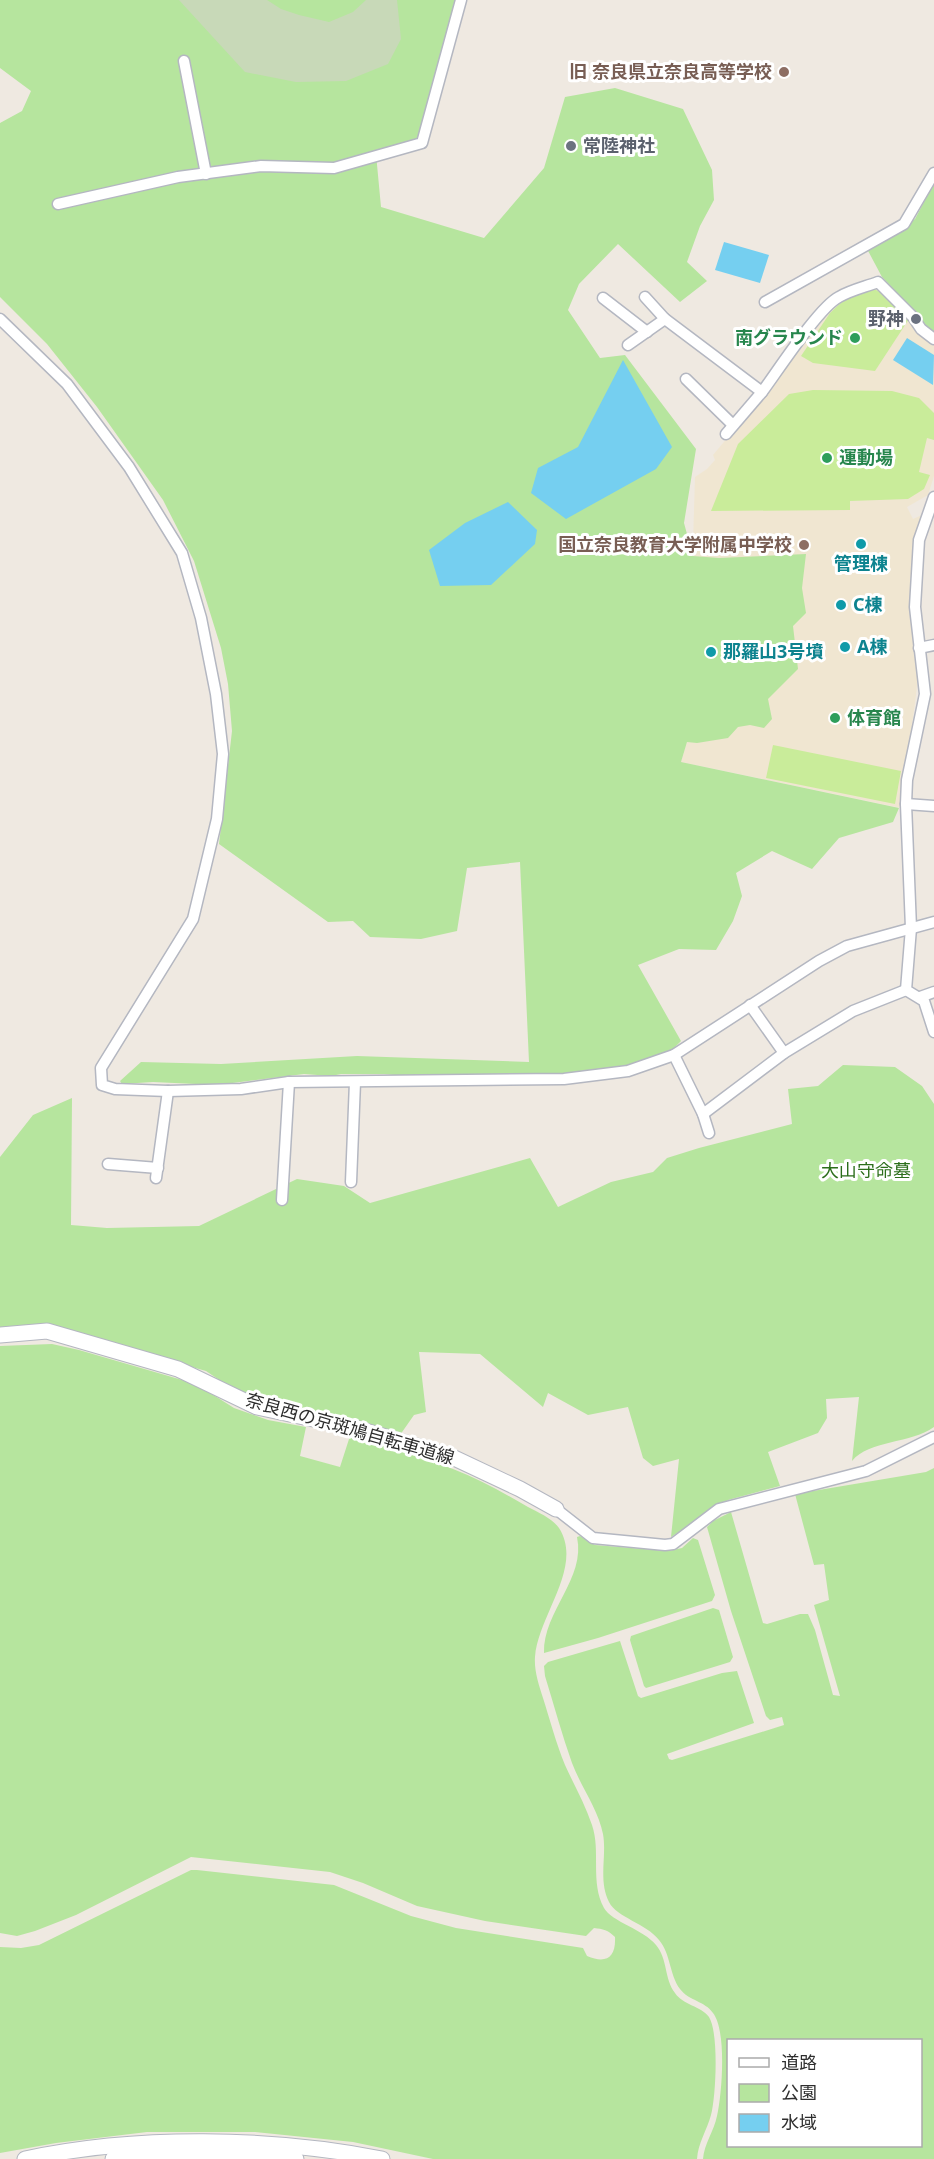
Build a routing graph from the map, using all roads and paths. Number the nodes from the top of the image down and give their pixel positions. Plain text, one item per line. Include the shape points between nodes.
1 (461, 0) edge
2 (184, 61) dead end
3 (934, 173) edge
4 (206, 174) junction
5 (57, 204) dead end
6 (603, 297) dead end
7 (645, 297) dead end
8 (765, 302) dead end
9 (0, 319) edge
10 (664, 319) junction
11 (647, 332) junction
12 (934, 339) edge
13 (628, 345) dead end
14 (686, 379) dead end
15 (762, 392) junction
16 (934, 497) edge
17 (934, 645) edge
18 (920, 648) junction
19 (906, 804) junction
20 (934, 806) edge
21 (934, 922) edge
22 (911, 928) junction
23 (906, 990) junction
24 (934, 993) edge
25 (920, 997) junction
26 (750, 1005) junction
27 (934, 1032) edge
28 (784, 1053) junction
29 (674, 1055) junction
30 (289, 1082) junction
31 (355, 1082) junction
32 (168, 1091) junction
33 (704, 1114) junction
34 (709, 1133) dead end
35 (108, 1164) dead end
36 (351, 1182) dead end
37 (282, 1200) dead end
38 (0, 1335) edge
39 (934, 1437) edge
40 (556, 1509) joint
41 (25, 2159) edge
42 (113, 2159) edge
43 (296, 2159) edge
44 (382, 2159) edge

1 - 4 street via 422,143 334,168 261,166
2 - 4 street
3 - 8 street via 904,224
4 - 5 street
6 - 11 street
7 - 10 street
9 - 32 street via 67,384 129,467 182,553 201,618 223,754 217,819 193,919 101,1068 102,1085
10 - 11 street
10 - 15 street
11 - 13 street
12 - 15 street via 878,282 837,297 824,309
14 - 15 street via 729,430
16 - 18 street via 919,540 915,607
17 - 18 street
18 - 19 street via 925,694 907,780
19 - 20 street
19 - 22 street
21 - 22 street
22 - 23 street
22 - 26 street via 847,946
23 - 25 street
23 - 28 street via 853,1011
24 - 25 street
25 - 27 street
26 - 28 street
26 - 29 street
28 - 33 street
29 - 31 street via 628,1071 564,1079
29 - 33 street
30 - 31 street
30 - 32 street via 241,1089
30 - 37 street
31 - 36 street
32 - 35 street via 157,1173
33 - 34 street
38 - 40 main road, 奈良西の京斑鳩自転車道線 via 47,1331 178,1369 257,1407 355,1428 450,1456
39 - 40 street via 866,1471 719,1509 673,1544 593,1538
41 - 44 main road via 85,2149 202,2142 318,2149
42 - 43 main road via 188,2154

